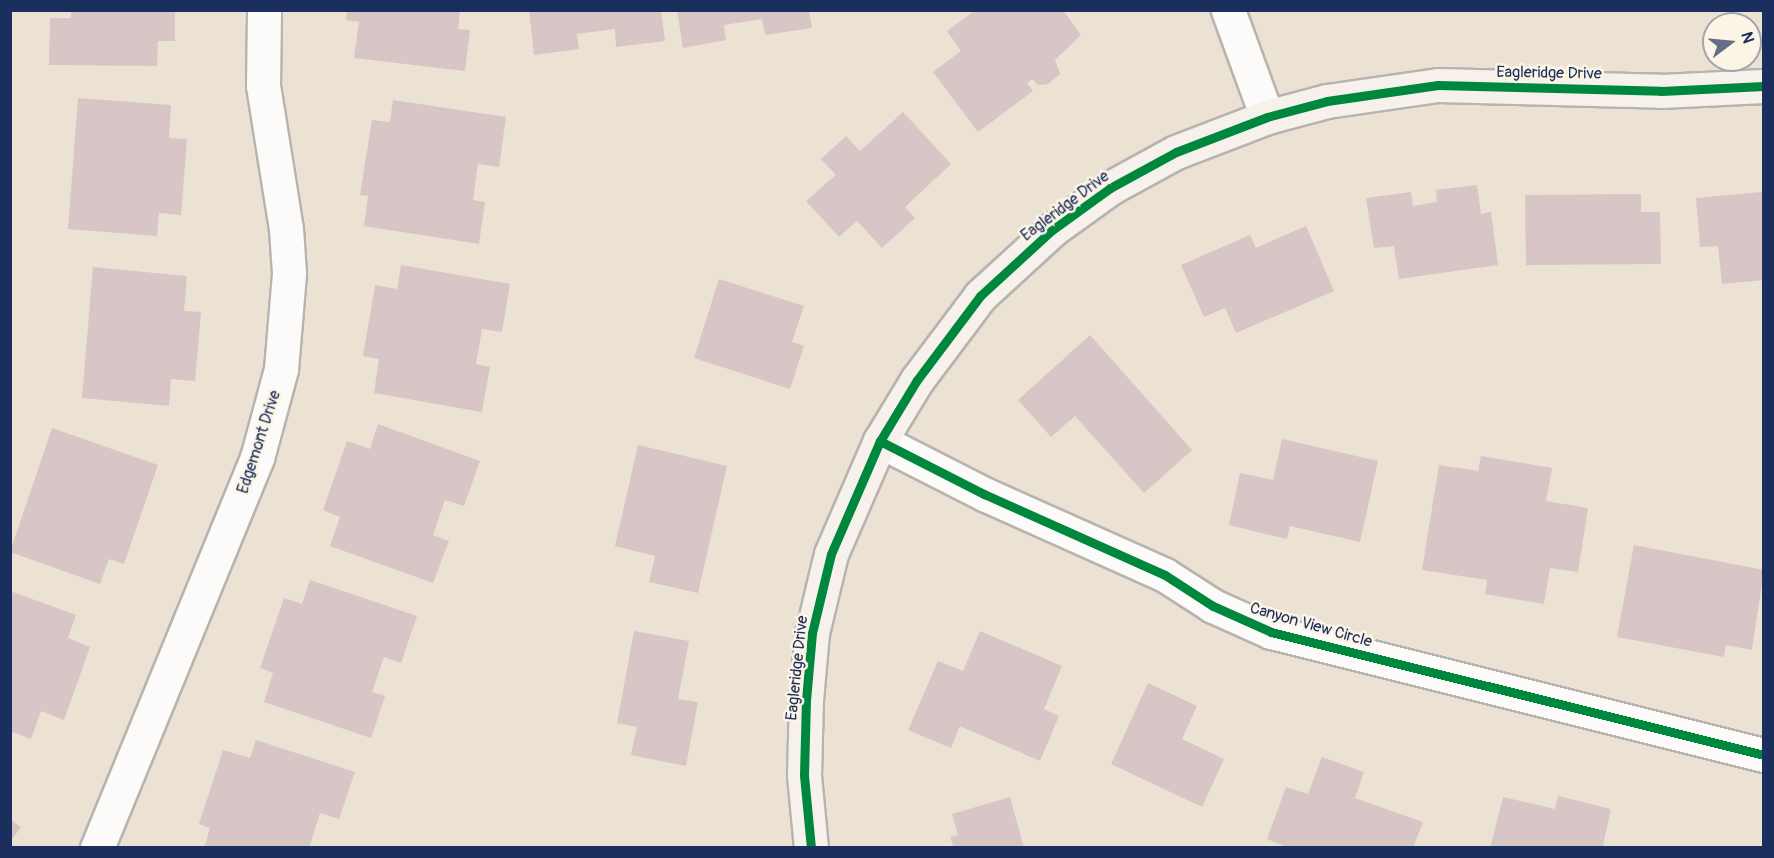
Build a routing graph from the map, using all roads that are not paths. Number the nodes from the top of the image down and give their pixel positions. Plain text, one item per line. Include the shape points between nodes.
1 (264, 10) edge
2 (1228, 10) edge
3 (1764, 86) edge
4 (1267, 117) junction
5 (880, 441) junction
6 (1764, 756) edge
7 (97, 848) edge
8 (811, 848) edge

1 - 7 street, Edgemont Drive via 263,85 286,229 289,273 282,369 257,458
2 - 4 street
3 - 4 main road, Eagleridge Drive via 1661,91 1438,85 1382,90
4 - 5 main road, Eagleridge Drive via 1176,152 1110,188 1052,230 980,296 917,380
5 - 6 street, Canyon View Circle via 965,486 1165,575 1221,610 1271,632
5 - 8 main road, Eagleridge Drive via 831,554 812,633 804,776

